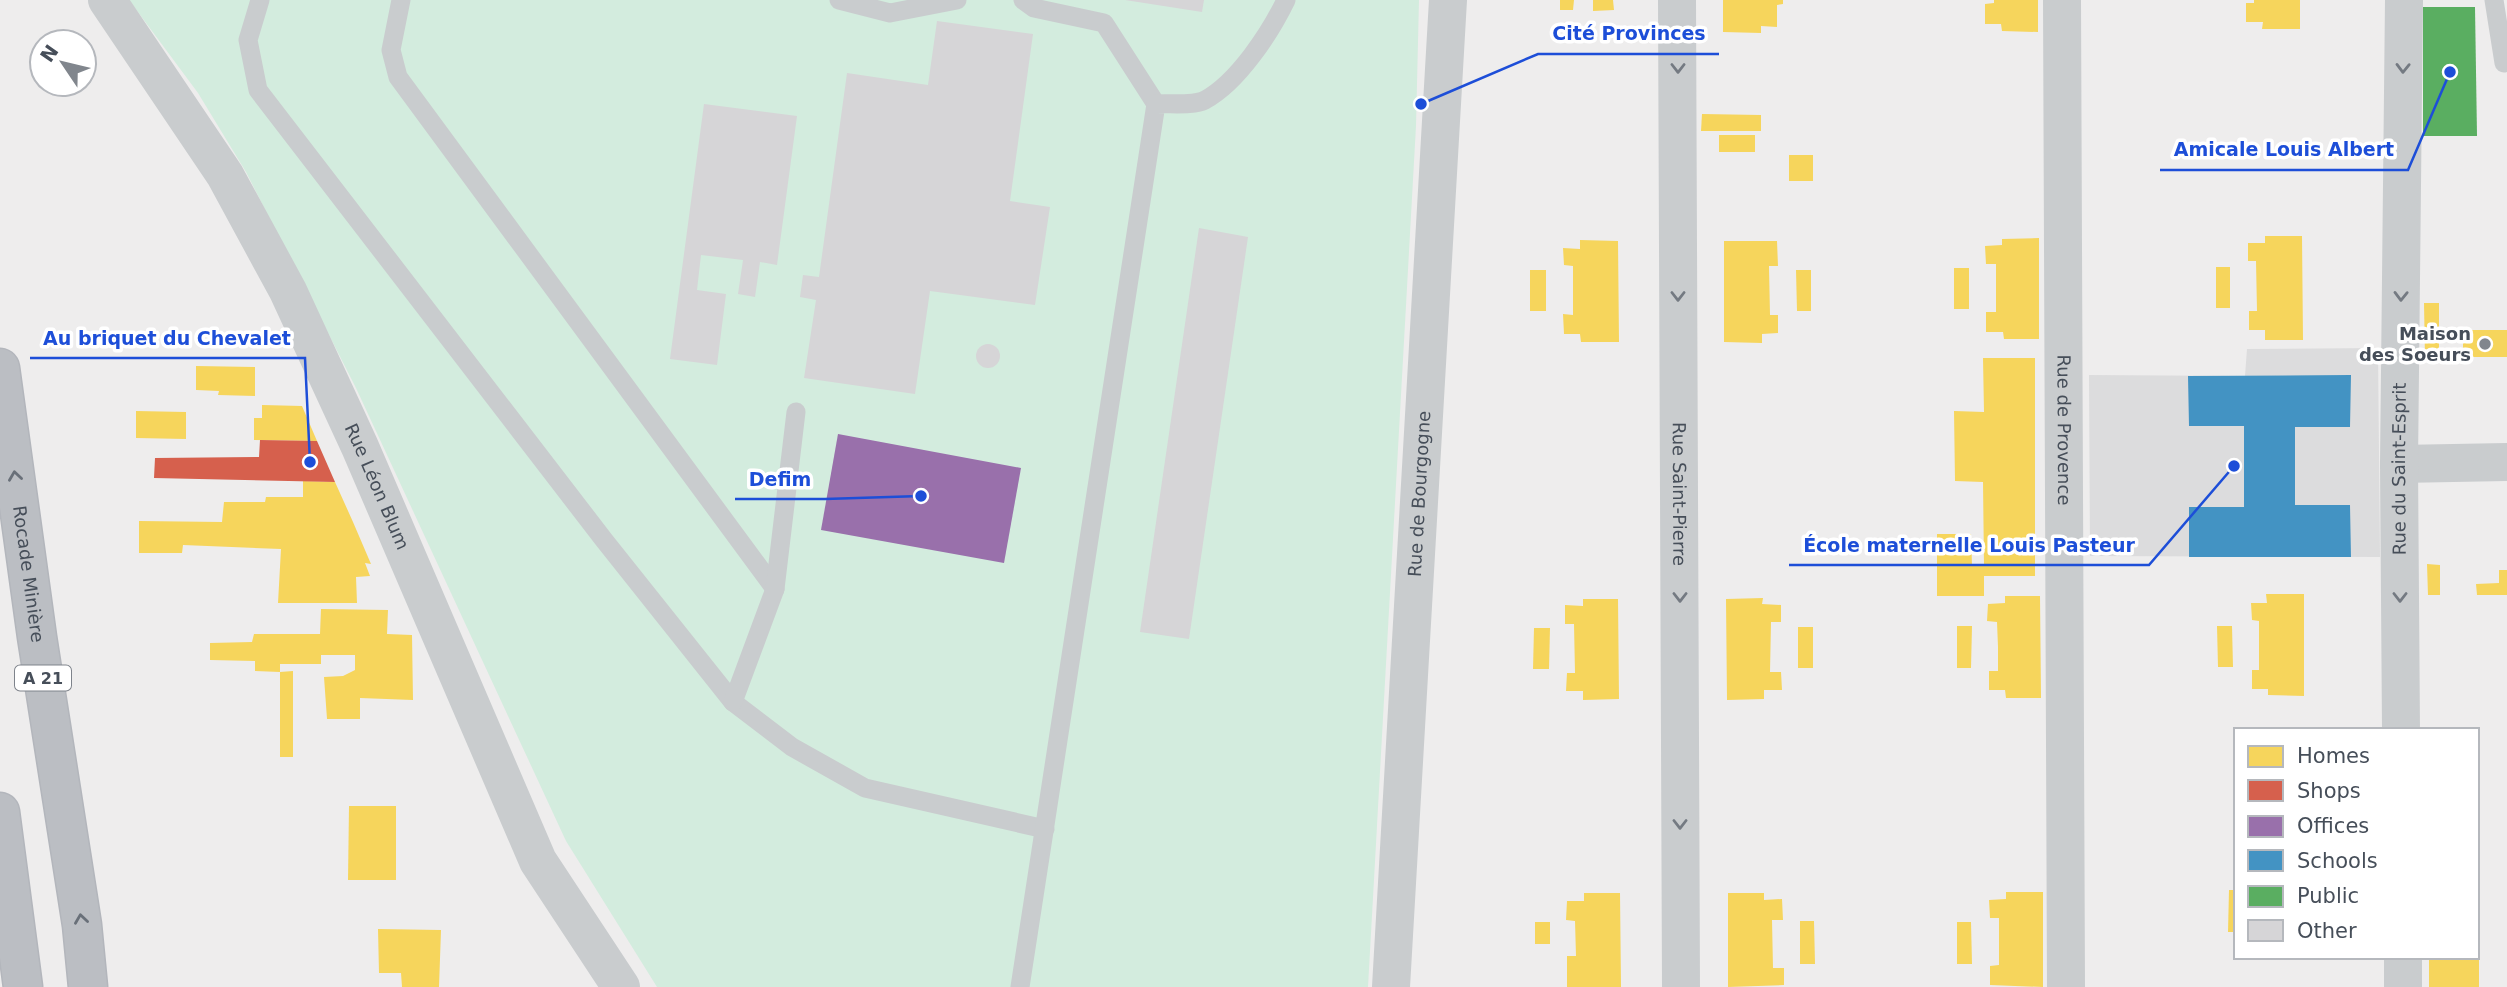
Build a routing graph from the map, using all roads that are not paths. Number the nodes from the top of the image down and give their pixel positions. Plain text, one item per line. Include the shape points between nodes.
1 (107, 0) edge
2 (260, 0) edge
3 (401, 0) edge
4 (839, 0) edge
5 (957, 0) edge
6 (1023, 0) edge
7 (1286, 0) edge
8 (1447, 0) edge
9 (1677, 0) edge
10 (2062, 0) edge
11 (2404, 0) edge
12 (2494, 0) edge
13 (2504, 63) dead end
14 (1156, 104) junction
15 (0, 368) edge
16 (796, 412) dead end
17 (2507, 462) edge
18 (2399, 464) junction
19 (775, 589) junction
20 (733, 702) junction
21 (2401, 728) edge
22 (0, 812) edge
23 (1045, 829) junction
24 (2403, 959) edge
25 (23, 987) edge
26 (88, 987) edge
27 (621, 987) edge
28 (1020, 987) edge
29 (1391, 987) edge
30 (1681, 987) edge
31 (2066, 987) edge
32 (2403, 987) edge

1 - 27 street, Rue Léon Blum via 225,175 288,291 538,862
2 - 20 lane via 248,40 258,90
3 - 19 lane via 391,50 398,77
4 - 5 lane via 890,13
6 - 14 lane via 1034,8 1104,23
7 - 14 lane via 1270,34 1242,67 1203,101
8 - 29 street, Rue de Bourgogne
9 -> 30 street, Rue Saint-Pierre
10 - 31 street, Rue de Provence
11 -> 18 street, Rue du Saint-Esprit
12 - 13 lane
14 - 23 lane
26 -> 15 highway, Rocade Minière / A 21
16 - 19 lane
17 - 18 street
18 -> 21 street, Rue du Saint-Esprit
19 - 20 lane
20 - 23 lane via 792,747 865,788
22 - 25 highway
23 - 28 lane
24 - 32 street

